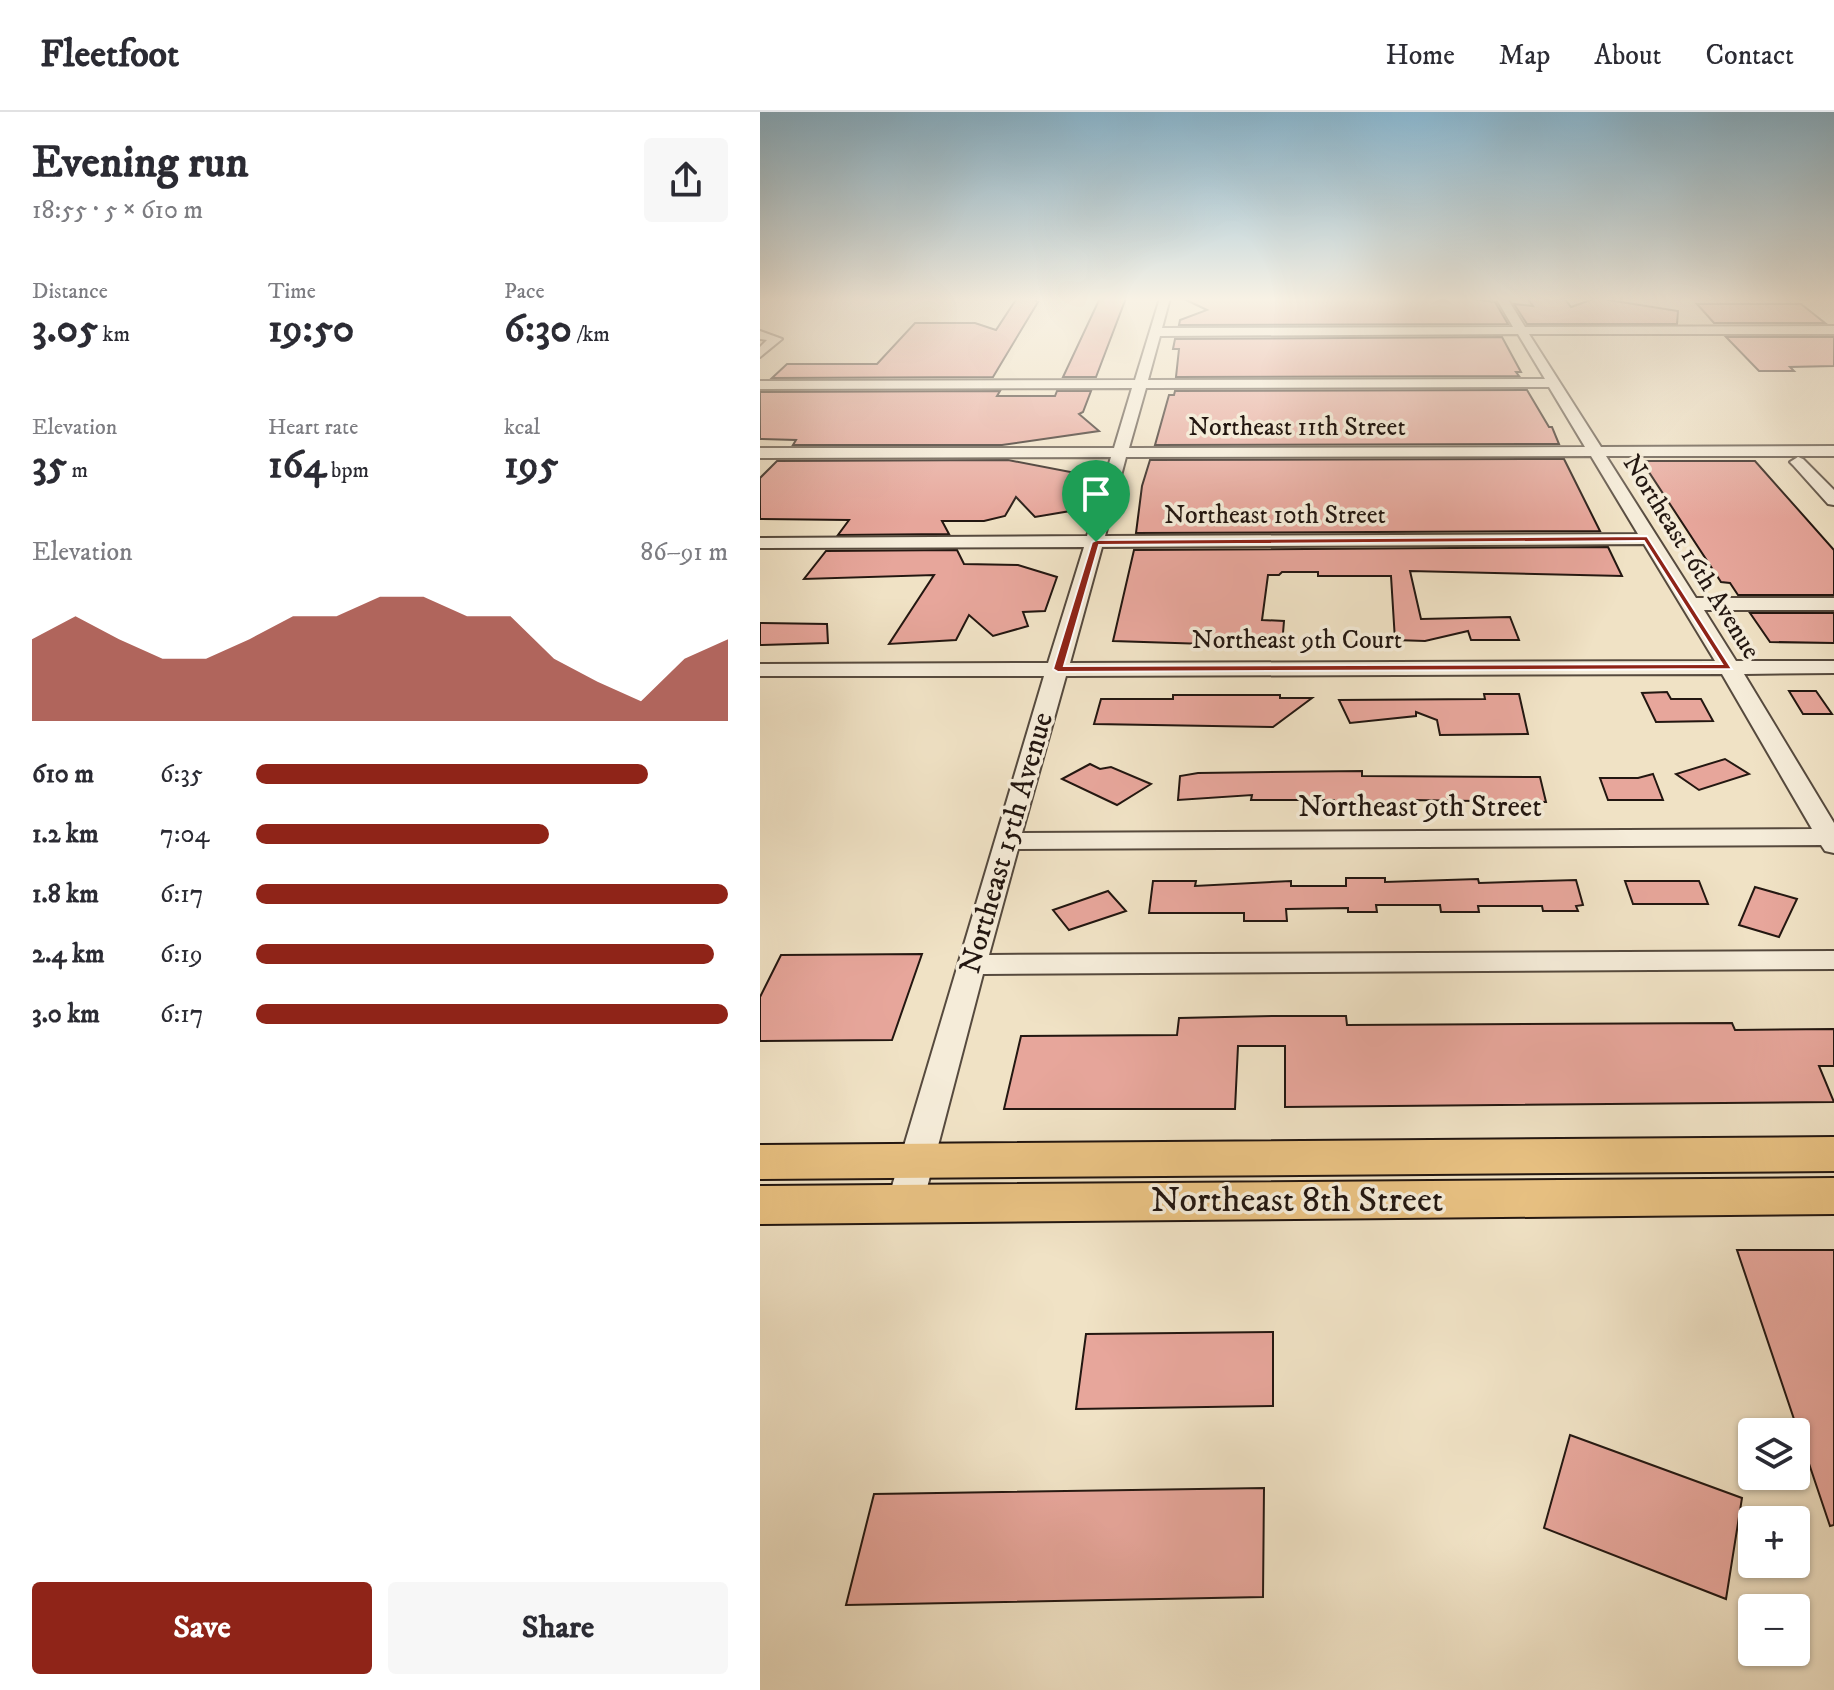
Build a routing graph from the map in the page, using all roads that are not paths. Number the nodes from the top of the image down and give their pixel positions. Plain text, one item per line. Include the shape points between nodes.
1 (1146, 372) edge
2 (1547, 372) edge
3 (1554, 383) junction
4 (760, 385) edge
5 (1142, 385) junction
6 (1594, 450) junction
7 (1122, 451) junction
8 (1834, 451) edge
9 (760, 453) edge
10 (1798, 462) dead end
11 (1834, 500) edge
12 (1647, 539) junction
13 (1096, 542) junction
14 (760, 543) edge
15 (1689, 604) junction
16 (1834, 604) edge
17 (1729, 667) junction
18 (1834, 667) edge
19 (1058, 669) junction
20 (760, 670) edge
21 (1832, 839) edge
22 (1007, 841) junction
23 (1834, 960) edge
24 (971, 965) junction
25 (1834, 1154) edge
26 (760, 1162) edge
27 (1381, 1179) junction
28 (911, 1182) junction
29 (1834, 1196) edge
30 (760, 1205) edge

1 - 5 street, Northeast 15th Avenue
2 - 3 street, Northeast 16th Avenue
3 - 5 street
3 - 6 street, Northeast 16th Avenue
4 - 5 street
5 - 7 street, Northeast 15th Avenue
6 - 7 street, Northeast 11th Street
6 - 8 street, Northeast 11th Street
6 - 12 street, Northeast 16th Avenue
7 - 9 street, Northeast 11th Street
7 - 13 street, Northeast 15th Avenue
10 - 11 street
12 - 13 street, Northeast 10th Street
12 - 15 street, Northeast 16th Avenue
13 - 14 street, Northeast 10th Street
13 - 19 street, Northeast 15th Avenue
15 - 16 street
15 - 17 street, Northeast 16th Avenue
17 - 18 street, Northeast 9th Court
17 - 19 street, Northeast 9th Court
17 - 21 street, Northeast 16th Avenue
19 - 20 street, Northeast 9th Court
19 - 22 street, Northeast 15th Avenue
21 - 22 street, Northeast 9th Street
22 - 24 street, Northeast 15th Avenue
23 - 24 street
24 - 28 street, Northeast 15th Avenue
25 - 27 main road, Northeast 8th Street
26 - 28 main road, Northeast 8th Street
27 - 28 main road, Northeast 8th Street
27 - 29 main road, Northeast 8th Street
28 - 30 main road, Northeast 8th Street

